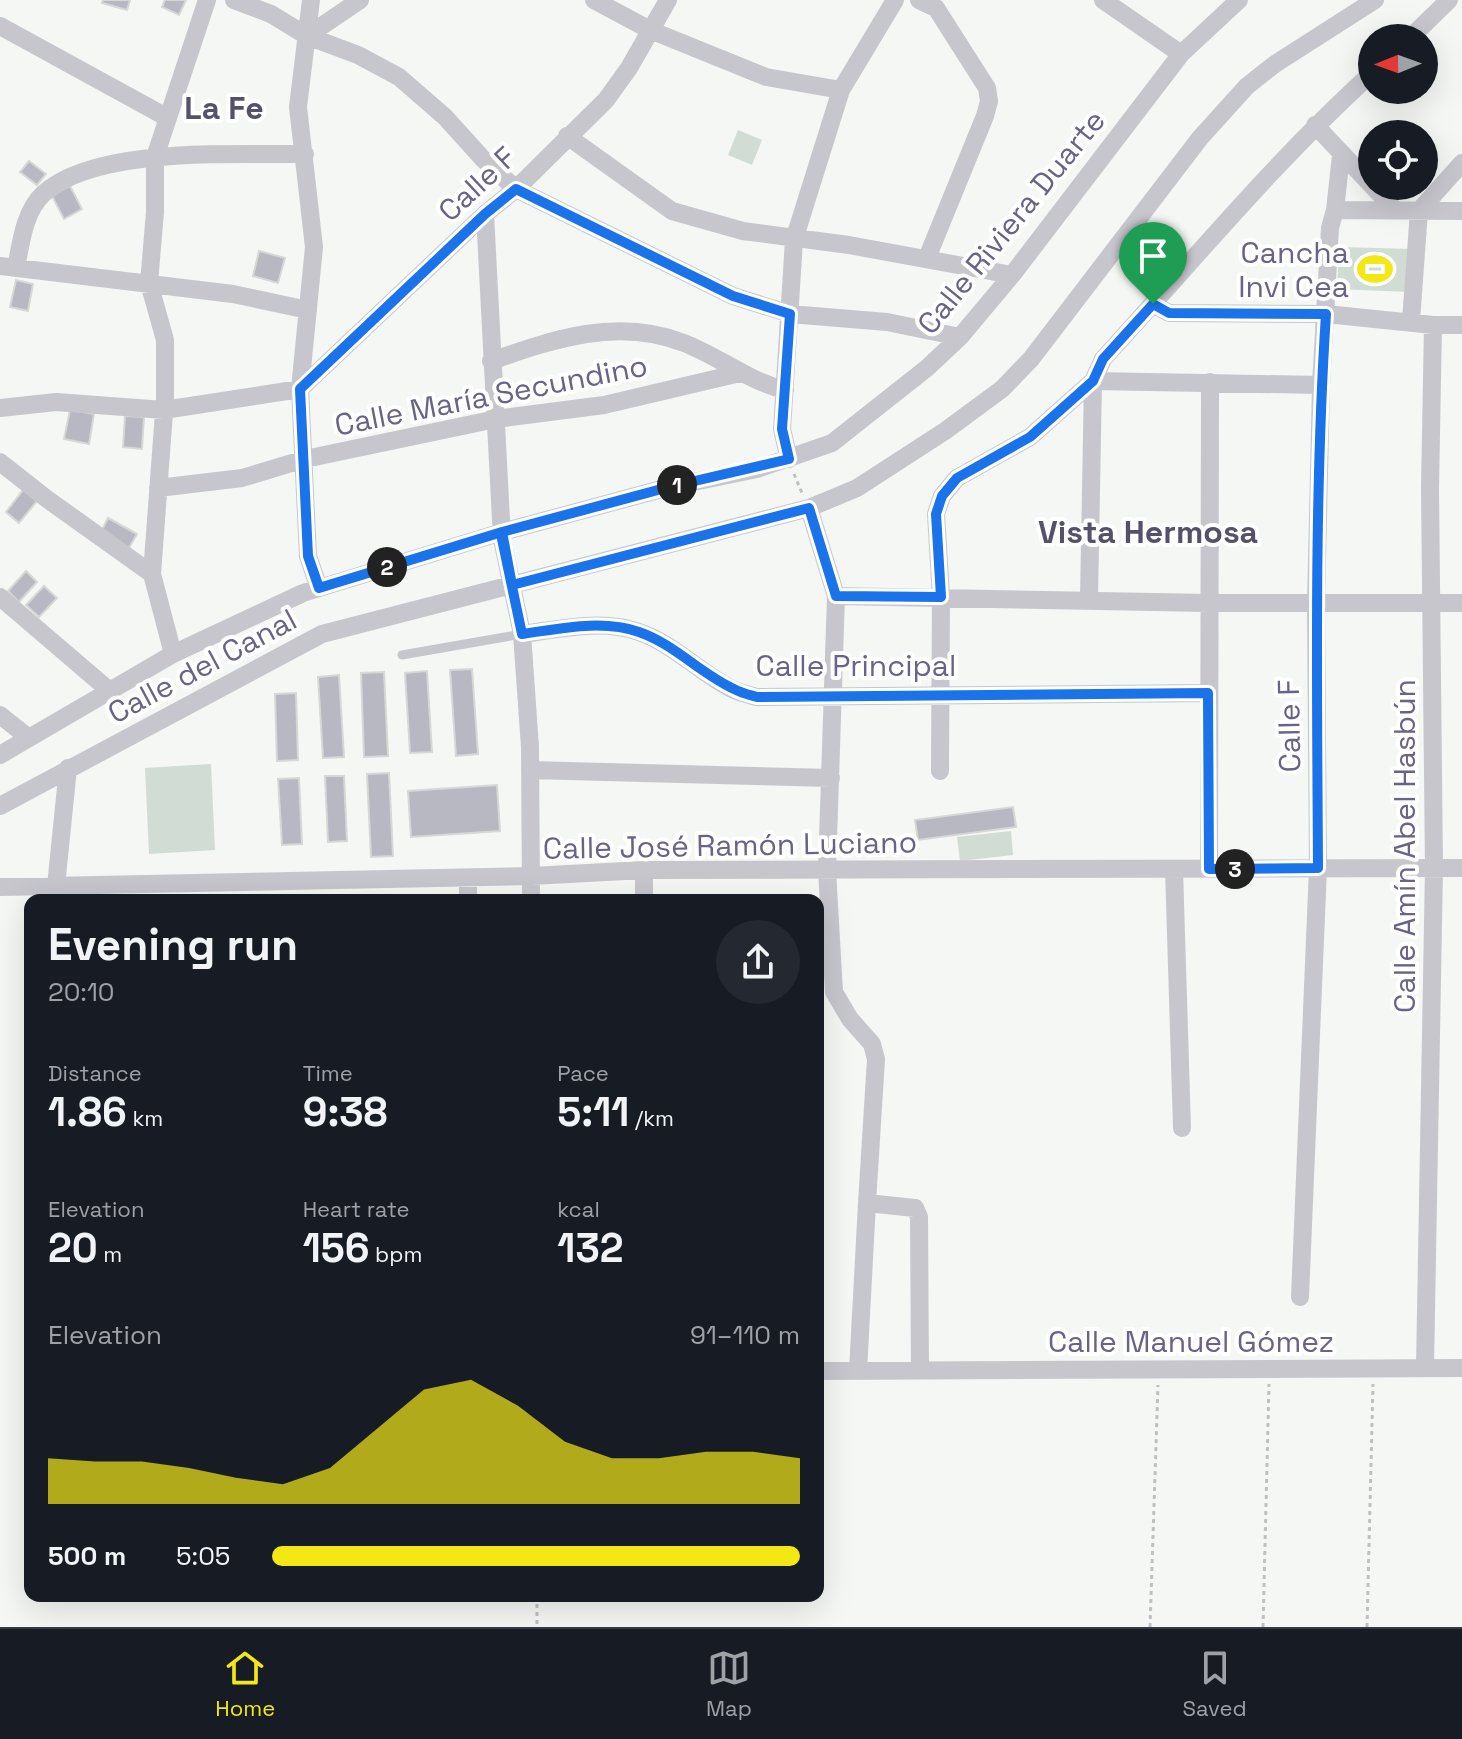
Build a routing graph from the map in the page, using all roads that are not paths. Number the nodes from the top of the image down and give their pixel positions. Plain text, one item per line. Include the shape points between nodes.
1 (207, 0) edge
2 (234, 0) edge
3 (311, 0) edge
4 (360, 0) edge
5 (594, 0) edge
6 (668, 0) edge
7 (895, 0) edge
8 (919, 0) edge
9 (1103, 0) edge
10 (1239, 0) edge
11 (1375, 0) edge
12 (1449, 0) edge
13 (1424, 24) edge
14 (0, 26) edge
15 (650, 30) junction
16 (307, 36) junction
17 (1181, 54) junction
18 (1358, 86) edge
19 (841, 90) junction
20 (168, 118) junction
21 (1315, 125) junction
22 (567, 136) junction
23 (305, 154) junction
24 (1341, 155) junction
25 (155, 157) junction
26 (1462, 163) edge
27 (516, 189) junction
28 (1335, 210) junction
29 (1395, 210) junction
30 (1419, 211) junction
31 (1462, 211) edge
32 (485, 214) junction
33 (794, 240) junction
34 (927, 258) junction
35 (8, 267) edge
36 (1012, 275) junction
37 (149, 283) junction
38 (1153, 304) junction
39 (308, 310) junction
40 (790, 314) junction
41 (1326, 314) junction
42 (1411, 321) junction
43 (1433, 325) junction
44 (1462, 325) edge
45 (960, 337) junction
46 (491, 361) junction
47 (740, 373) junction
48 (1093, 381) junction
49 (1210, 382) junction
50 (1321, 385) junction
51 (300, 389) junction
52 (785, 390) junction
53 (0, 408) edge
54 (164, 410) junction
55 (496, 419) junction
56 (305, 459) junction
57 (0, 462) edge
58 (790, 464) junction
59 (158, 488) junction
60 (807, 505) junction
61 (502, 535) junction
62 (152, 574) junction
63 (512, 582) junction
64 (319, 588) junction
65 (836, 596) junction
66 (0, 597) edge
67 (941, 597) junction
68 (1089, 599) junction
69 (1208, 603) junction
70 (1432, 603) junction
71 (1462, 603) edge
72 (1316, 604) junction
73 (522, 634) junction
74 (173, 654) junction
75 (402, 655) dead end
76 (111, 692) junction
77 (1208, 693) junction
78 (939, 694) junction
79 (831, 698) junction
80 (0, 715) edge
81 (29, 738) junction
82 (0, 755) edge
83 (68, 768) junction
84 (530, 770) junction
85 (940, 771) dead end
86 (831, 778) junction
87 (0, 806) edge
88 (1318, 868) junction
89 (1434, 868) junction
90 (1462, 868) edge
91 (1174, 869) junction
92 (1209, 869) junction
93 (644, 870) junction
94 (827, 870) junction
95 (531, 876) junction
96 (468, 878) junction
97 (56, 886) junction
98 (0, 887) edge
99 (202, 891) edge
100 (468, 894) edge
101 (531, 894) edge
102 (644, 894) edge
103 (1182, 1128) dead end
104 (867, 1203) junction
105 (1300, 1297) dead end
106 (1425, 1367) junction
107 (1462, 1368) edge
108 (920, 1369) junction
109 (824, 1371) edge
110 (858, 1371) junction

1 - 20 street
2 - 16 street
3 - 16 street
4 - 16 street
5 - 15 street
6 - 15 street, Calle F
7 - 19 street
8 - 34 street via 936,8 987,88 989,101
9 - 17 street
10 - 17 street, Calle Riviera Duarte
11 - 60 street, Calle del Canal via 1247,86 1002,389 857,488
12 - 13 street
14 - 20 street
15 - 19 street via 766,77
15 - 22 street, Calle F via 606,100
16 - 23 street via 298,107
16 - 27 street via 399,77
17 - 36 street, Calle Riviera Duarte
18 - 21 street
19 - 33 street
20 - 25 street
21 - 24 street
21 - 38 street
22 - 27 street, Calle F
22 - 33 street via 672,211
23 - 25 street
23 - 39 street via 314,247
24 - 28 street, Calle F
24 - 29 street
25 - 35 street via 107,163 61,181 41,196
25 - 37 street
26 - 30 street
27 - 32 street, Calle F
27 - 40 street via 733,296
28 - 29 street
28 - 41 street, Calle F
29 - 30 street
30 - 31 street
30 - 42 street
32 - 46 street
32 - 51 street, Calle F
33 - 34 street
33 - 40 street
34 - 36 street
35 - 37 street
36 - 45 street, Calle Riviera Duarte
37 - 39 street
37 - 54 street via 165,340
38 - 41 street via 1169,313
38 - 48 street via 1103,359
39 - 51 street
40 - 45 street via 887,322
40 - 52 street
41 - 42 street
41 - 50 street, Calle F
42 - 43 street
43 - 44 street
43 - 70 street, Calle Amín Abel Hasbún
45 - 58 street, Calle Riviera Duarte via 850,430
46 - 47 street via 554,339 635,330 684,343
46 - 55 street
47 - 52 street
47 - 55 street, Calle María Secundino via 604,405
48 - 49 street
48 - 67 street via 1030,437 957,478 942,496 936,514
48 - 68 street
49 - 50 street
49 - 69 street
50 - 72 street, Calle F
51 - 54 street
51 - 56 street
52 - 58 street via 782,429
53 - 54 street via 56,402
54 - 59 street
55 - 56 street, Calle María Secundino
55 - 61 street
56 - 59 street, Calle María Secundino via 242,478
56 - 64 street via 308,556
57 - 62 street
58 - 61 street, Calle Riviera Duarte via 669,487
59 - 62 street
60 - 63 street, Calle del Canal
60 - 65 street
61 - 63 street
61 - 64 street, Calle Riviera Duarte
62 - 74 street
63 - 73 street
63 - 83 street, Calle del Canal via 322,634
64 - 74 street, Calle Riviera Duarte
65 - 67 street
65 - 79 street
66 - 76 street
67 - 68 street
67 - 78 street
68 - 69 street
69 - 72 street
69 - 77 street
70 - 71 street
70 - 72 street
70 - 89 street, Calle Amín Abel Hasbún
72 - 88 street, Calle F
73 - 75 lane
73 - 79 street, Calle Principal via 573,627 640,632 733,689 757,697
73 - 84 street
74 - 76 street, Calle Riviera Duarte
76 - 81 street, Calle Riviera Duarte
77 - 78 street, Calle Principal
77 - 92 street
78 - 79 street, Calle Principal
78 - 85 street
79 - 86 street
80 - 81 street
81 - 82 street, Calle Riviera Duarte
83 - 87 street, Calle del Canal
83 - 97 street
84 - 86 street
84 - 95 street
86 - 94 street
88 - 89 street, Calle José Ramón Luciano
88 - 92 street, Calle José Ramón Luciano
88 - 105 street, Calle F
89 - 90 street, Calle José Ramón Luciano
89 - 106 street, Calle Amín Abel Hasbún
91 - 92 street, Calle José Ramón Luciano
91 - 94 street, Calle José Ramón Luciano
91 - 103 street
93 - 94 street, Calle José Ramón Luciano
93 - 95 street, Calle José Ramón Luciano
93 - 102 street
94 - 104 street via 834,992 872,1044 876,1059
95 - 96 street, Calle José Ramón Luciano
95 - 101 street
96 - 99 street, Calle José Ramón Luciano
96 - 100 street
97 - 98 street, Calle José Ramón Luciano
97 - 99 street, Calle José Ramón Luciano
104 - 108 street via 915,1208 919,1217
104 - 110 street
106 - 107 street, Calle Manuel Gómez
106 - 108 street, Calle Manuel Gómez
108 - 110 street, Calle Manuel Gómez
109 - 110 street, Calle Manuel Gómez

